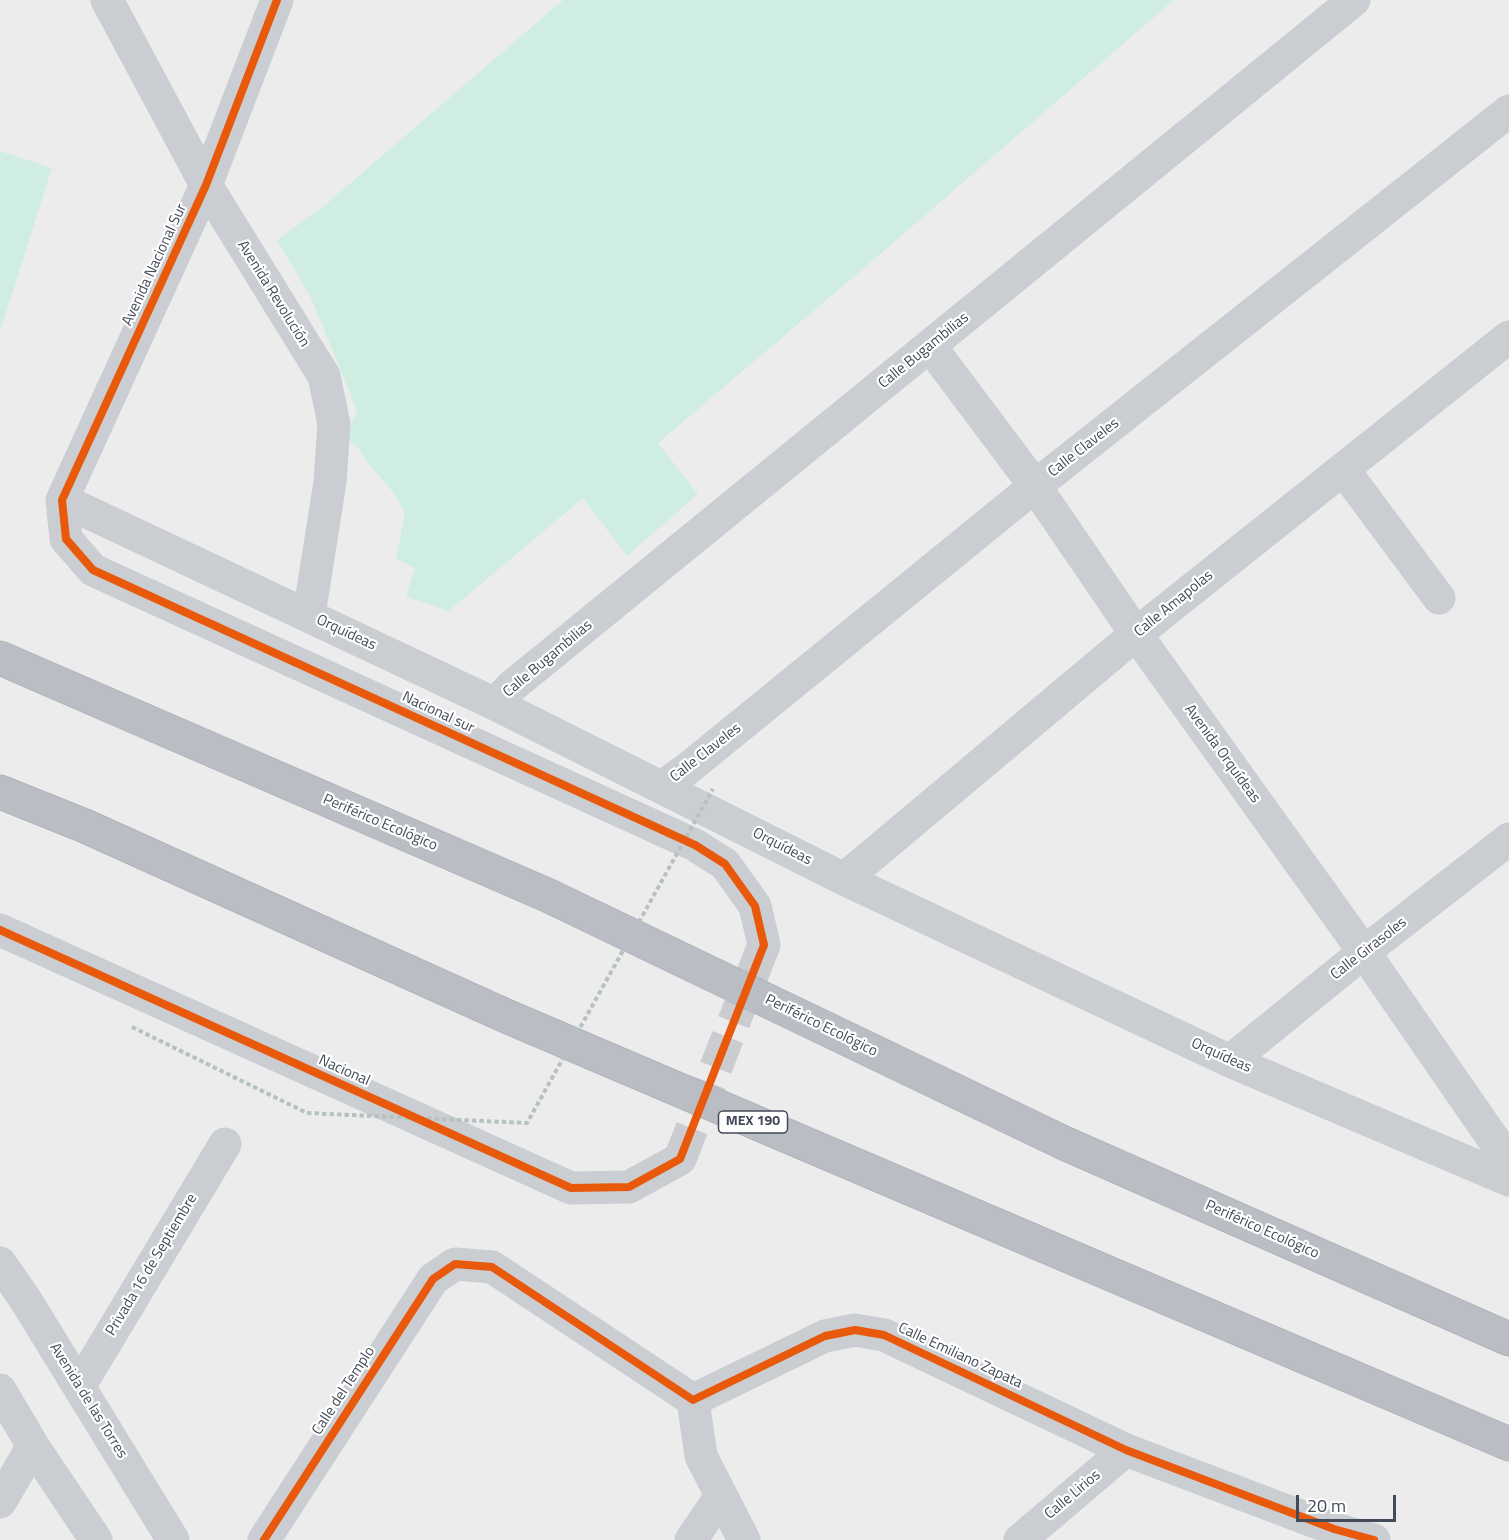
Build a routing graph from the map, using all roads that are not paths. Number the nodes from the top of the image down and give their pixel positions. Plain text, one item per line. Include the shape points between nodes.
1 (107, 0) edge
2 (276, 0) edge
3 (1354, 0) edge
4 (1509, 111) edge
5 (206, 185) junction
6 (1509, 337) edge
7 (930, 346) junction
8 (1343, 469) junction
9 (1035, 486) junction
10 (62, 500) junction
11 (1439, 598) dead end
12 (309, 615) junction
13 (1136, 634) junction
14 (0, 658) edge
15 (495, 704) junction
16 (662, 787) junction
17 (0, 792) edge
18 (0, 800) edge
19 (85, 826) junction
20 (1509, 839) edge
21 (844, 879) junction
22 (0, 930) edge
23 (764, 945) tunnel mouth
24 (1364, 952) junction
25 (1230, 1061) junction
26 (225, 1144) dead end
27 (1504, 1145) edge
28 (680, 1159) tunnel mouth
29 (1509, 1180) edge
30 (0, 1263) edge
31 (1509, 1340) edge
32 (79, 1387) junction
33 (0, 1390) edge
34 (693, 1400) junction
35 (1509, 1444) edge
36 (33, 1446) junction
37 (1126, 1450) junction
38 (721, 1496) junction
39 (0, 1502) edge
40 (1330, 1534) edge
41 (96, 1540) edge
42 (173, 1540) edge
43 (264, 1540) edge
44 (691, 1540) edge
45 (744, 1540) edge
46 (1020, 1540) edge
47 (1374, 1540) edge

1 - 5 street, Avenida Revolución
2 - 5 street, Avenida Nacional Sur
3 - 7 street, Calle Bugambilias
4 - 9 street, Calle Claveles
5 - 10 street, Avenida Nacional Sur
5 - 12 street, Avenida Revolución via 324,376 334,424 330,482
6 - 8 street, Calle Amapolas
7 - 9 street, Avenida Orquídeas
7 - 15 street, Calle Bugambilias
8 - 11 street
8 - 13 street, Calle Amapolas
9 - 13 street, Avenida Orquídeas
9 - 16 street, Calle Claveles
10 - 12 street, Orquídeas
10 - 23 street, Nacional sur via 66,539 93,570 695,845 725,864 755,906
12 - 15 street, Orquídeas
13 - 21 street, Calle Amapolas
13 - 24 street, Avenida Orquídeas
14 - 31 highway, Periférico Ecológico via 546,895 1064,1143
15 - 16 street, Orquídeas
16 - 21 street, Orquídeas
17 - 19 highway, MEX 190
18 - 19 highway
19 - 35 highway, MEX 190 via 506,1016
20 - 24 street, Calle Girasoles
21 - 25 street, Orquídeas
22 - 28 street, Nacional via 571,1188 629,1187
24 - 25 street, Calle Girasoles
24 - 27 street, Avenida Orquídeas
25 - 29 street, Orquídeas
26 - 32 street, Privada 16 de Septiembre
30 - 32 street, Avenida de las Torres
32 - 42 street, Avenida de las Torres
33 - 36 street
34 - 37 street, Calle Emiliano Zapata via 825,1336 855,1330 884,1335
34 - 38 street via 700,1456
34 - 43 street, Calle del Templo via 492,1267 455,1264 433,1279
36 - 39 street
36 - 41 street
37 - 40 street, Calle Emiliano Zapata
37 - 46 street, Calle Lirios
38 - 44 street
38 - 45 street
40 - 47 street, Calle Emiliano Zapata

